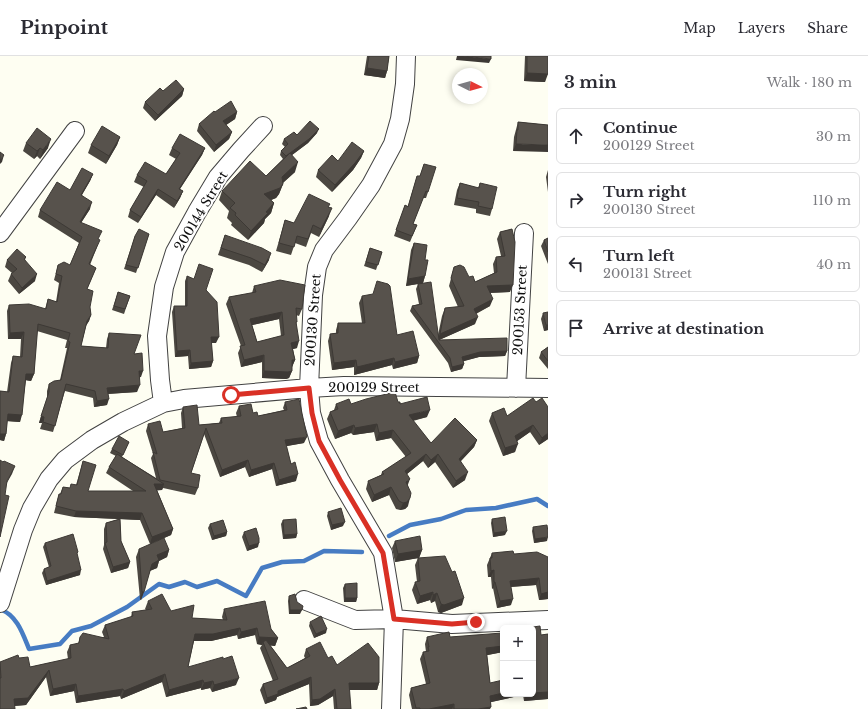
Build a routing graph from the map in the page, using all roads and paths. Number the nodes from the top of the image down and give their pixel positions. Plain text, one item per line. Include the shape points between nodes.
1 (406, 56) edge
2 (263, 126) dead end
3 (75, 131) dead end
4 (0, 233) edge
5 (524, 233) dead end
6 (309, 388) junction
7 (516, 388) junction
8 (548, 388) edge
9 (163, 403) junction
10 (2, 591) edge
11 (304, 600) dead end
12 (394, 619) junction
13 (548, 620) edge
14 (391, 709) edge

1 - 6 street, 200130 Street via 400,120 393,144 371,185 324,250 317,267 313,295
2 - 9 street, 200144 Street via 218,177 175,252 164,287 157,336
3 - 4 street
5 - 7 street, 200153 Street
6 - 7 street, 200129 Street
6 - 9 street, 200129 Street
6 - 12 street, 200130 Street via 319,441 383,553
7 - 8 street, 200129 Street
9 - 10 street, 200129 Street via 92,440 65,460 49,479 32,508
11 - 12 street via 355,620
12 - 13 street via 452,624
12 - 14 street, 200130 Street

